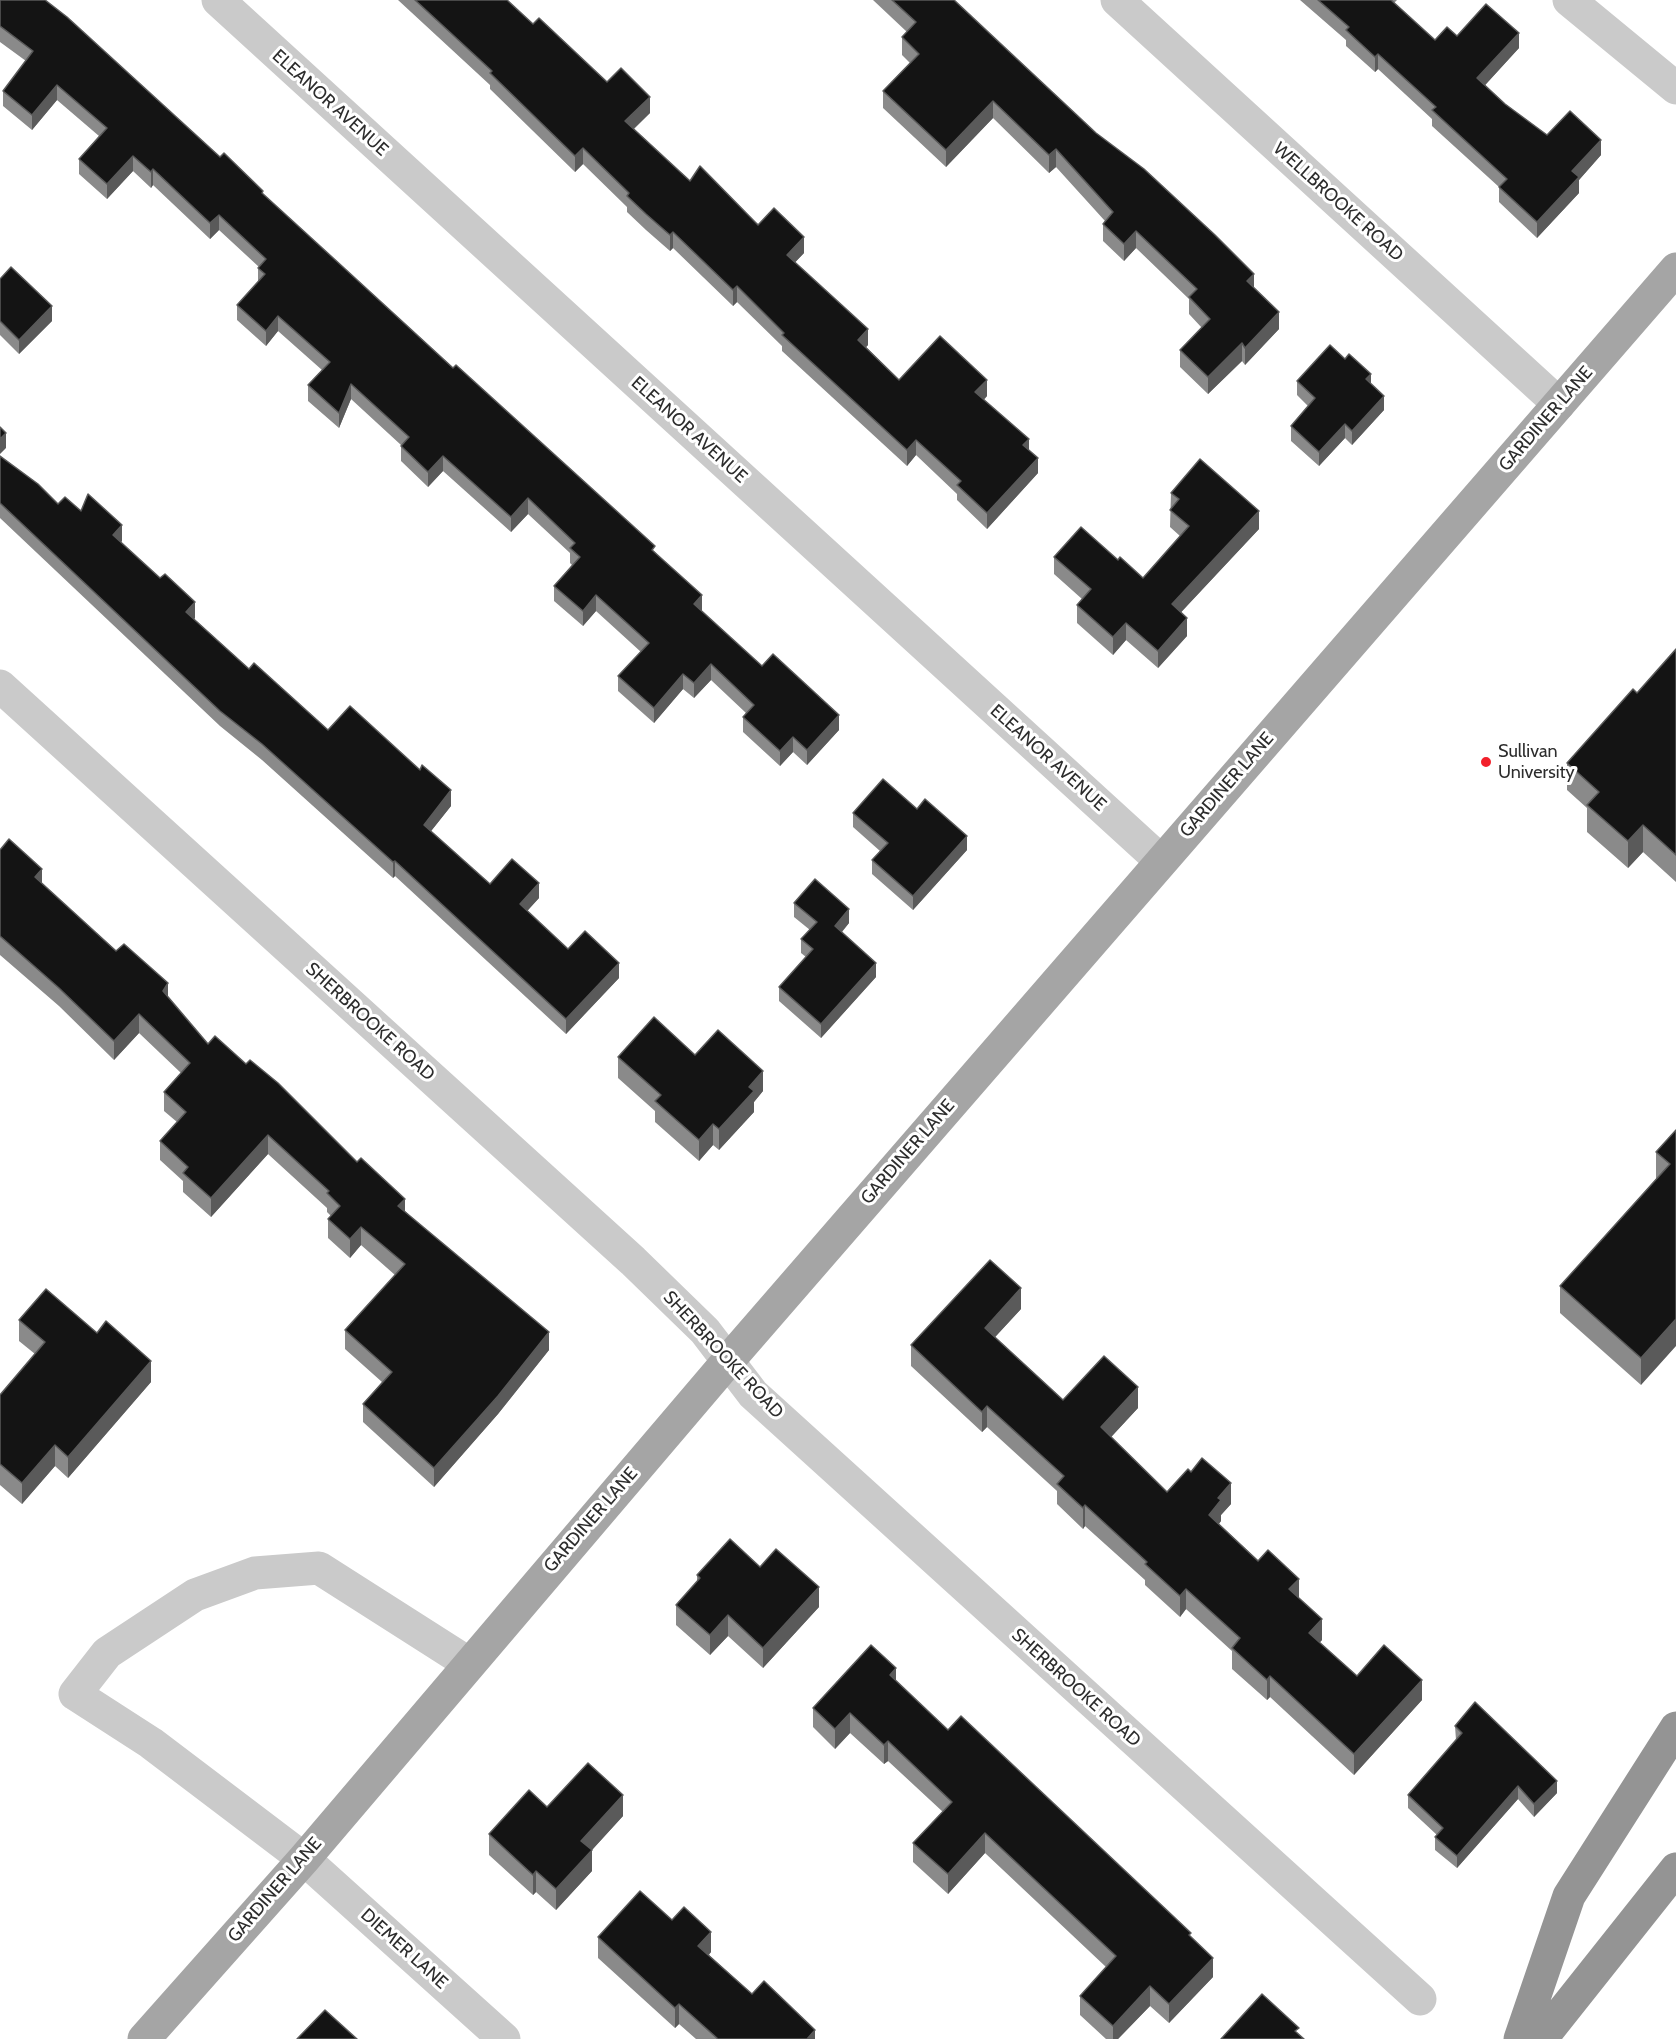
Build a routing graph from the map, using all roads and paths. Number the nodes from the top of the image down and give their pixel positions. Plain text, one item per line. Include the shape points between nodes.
1 (218, 0) edge
2 (1117, 0) edge
3 (1569, 0) edge
4 (1676, 88) edge
5 (1676, 269) edge
6 (1559, 404) junction
7 (0, 686) edge
8 (1161, 861) junction
9 (728, 1360) junction
10 (468, 1663) junction
11 (1676, 1728) edge
12 (303, 1859) junction
13 (1676, 1869) edge
14 (1420, 2000) dead end
15 (144, 2039) edge
16 (504, 2039) edge
17 (1520, 2039) edge
18 (1541, 2039) edge

1 - 8 street, ELEANOR AVENUE
2 - 6 street, WELLBROOKE ROAD
3 - 4 street
5 - 6 main road, GARDINER LANE
6 - 8 main road, GARDINER LANE
7 - 9 street, SHERBROOKE ROAD via 624,1253 705,1331
8 - 9 main road, GARDINER LANE
9 - 10 main road, GARDINER LANE
9 - 14 street, SHERBROOKE ROAD via 762,1402
10 - 12 main road, GARDINER LANE
10 - 12 street, DIEMER LANE via 320,1569 255,1573 195,1595 106,1653 75,1694 152,1743
11 - 17 highway via 1569,1896
12 - 15 main road, GARDINER LANE
12 - 16 street, DIEMER LANE
13 - 18 highway

